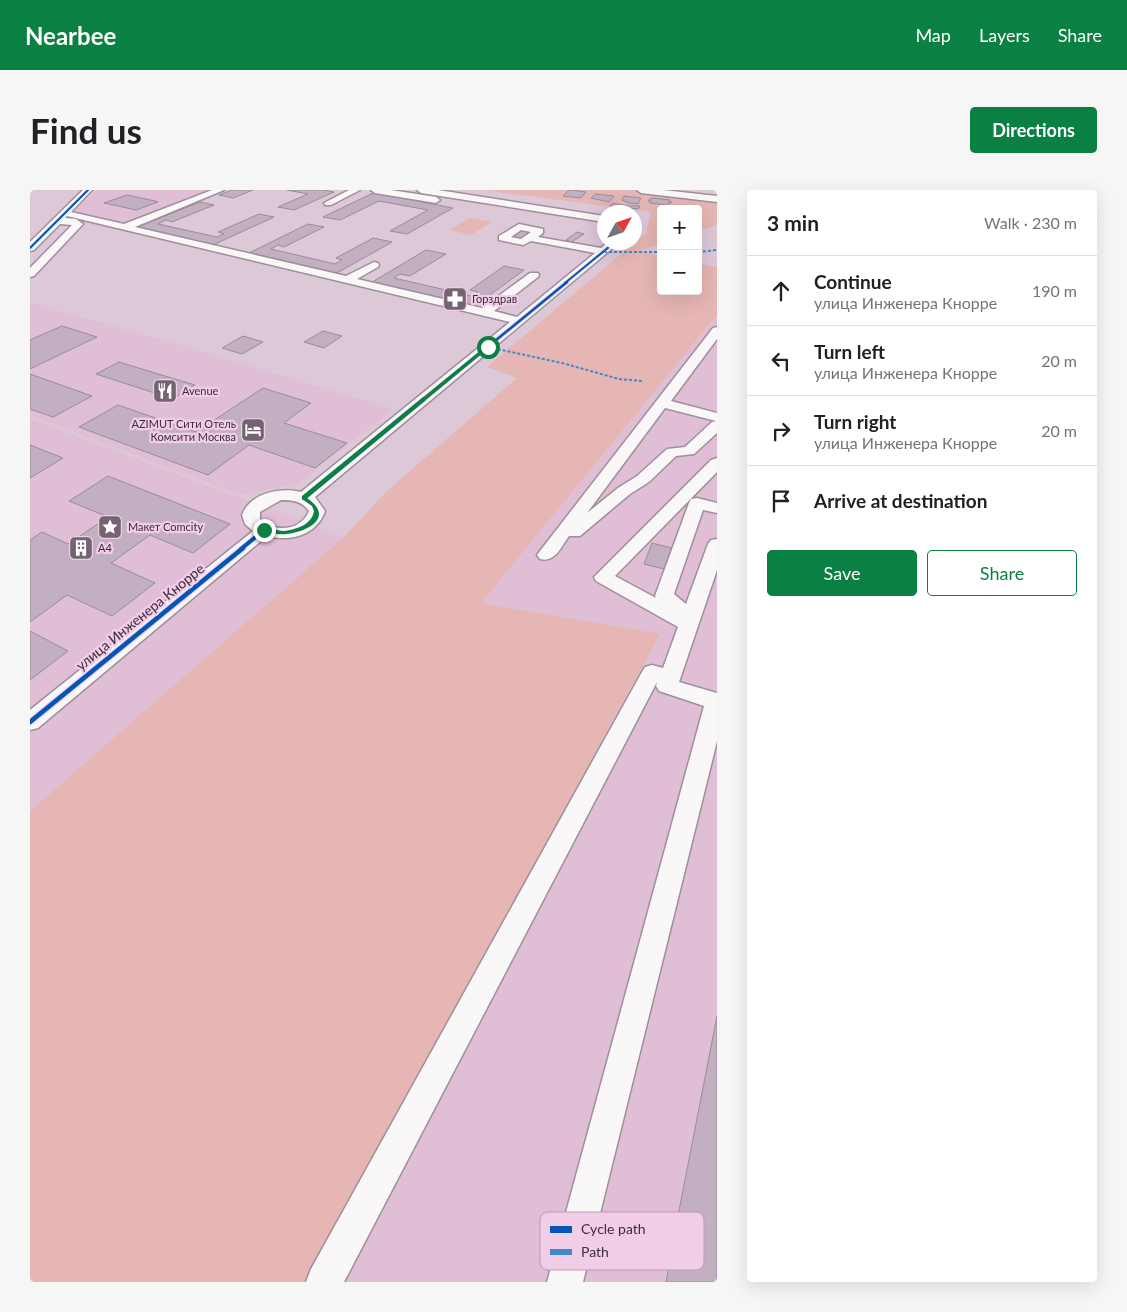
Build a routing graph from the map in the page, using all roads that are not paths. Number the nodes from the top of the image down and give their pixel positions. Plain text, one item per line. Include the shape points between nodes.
1 (88, 190) edge
2 (220, 190) edge
3 (356, 190) edge
4 (375, 190) edge
5 (420, 190) edge
6 (641, 190) edge
7 (343, 196) junction
8 (360, 199) dead end
9 (476, 199) junction
10 (717, 199) edge
11 (327, 201) dead end
12 (61, 217) junction
13 (597, 218) edge
14 (125, 227) junction
15 (529, 238) dead end
16 (241, 244) dead end
17 (30, 248) edge
18 (606, 250) edge
19 (226, 251) junction
20 (604, 252) junction
21 (352, 264) dead end
22 (30, 274) edge
23 (534, 275) dead end
24 (348, 280) junction
25 (491, 295) dead end
26 (504, 298) junction
27 (485, 312) junction
28 (520, 321) junction
29 (717, 331) edge
30 (662, 403) junction
31 (717, 418) edge
32 (717, 425) edge
33 (717, 464) edge
34 (304, 498) junction
35 (697, 503) junction
36 (717, 508) edge
37 (264, 530) junction
38 (717, 544) edge
39 (690, 621) junction
40 (670, 678) junction
41 (717, 701) edge
42 (30, 722) edge
43 (583, 1212) edge
44 (324, 1282) edge

1 - 12 street
2 - 14 street
3 - 7 street
4 - 9 street via 462,204
5 - 9 street
6 - 10 street
7 - 8 street
7 - 11 street
9 - 13 street
12 - 14 street
12 - 17 street
12 - 22 street via 78,224
14 - 19 street
15 - 20 street
16 - 19 street
18 - 20 street
19 - 24 street
20 - 28 street
21 - 24 street via 371,267
23 - 26 street
24 - 27 street
25 - 26 street
26 - 27 street
27 - 28 street
28 - 34 street
29 - 30 street
30 - 31 street
30 - 32 street via 546,555 643,479 672,452 689,451
33 - 35 street
33 - 39 street via 603,576
34 - 37 street via 317,511 312,523 285,533
34 - 37 street via 280,495 260,501 251,513 251,520
35 - 36 street
35 - 39 street via 664,596
37 - 42 street, улица Инженера Кнорре
38 - 39 street
39 - 40 street
40 - 41 street via 668,686
40 - 44 street via 652,672
41 - 43 street

